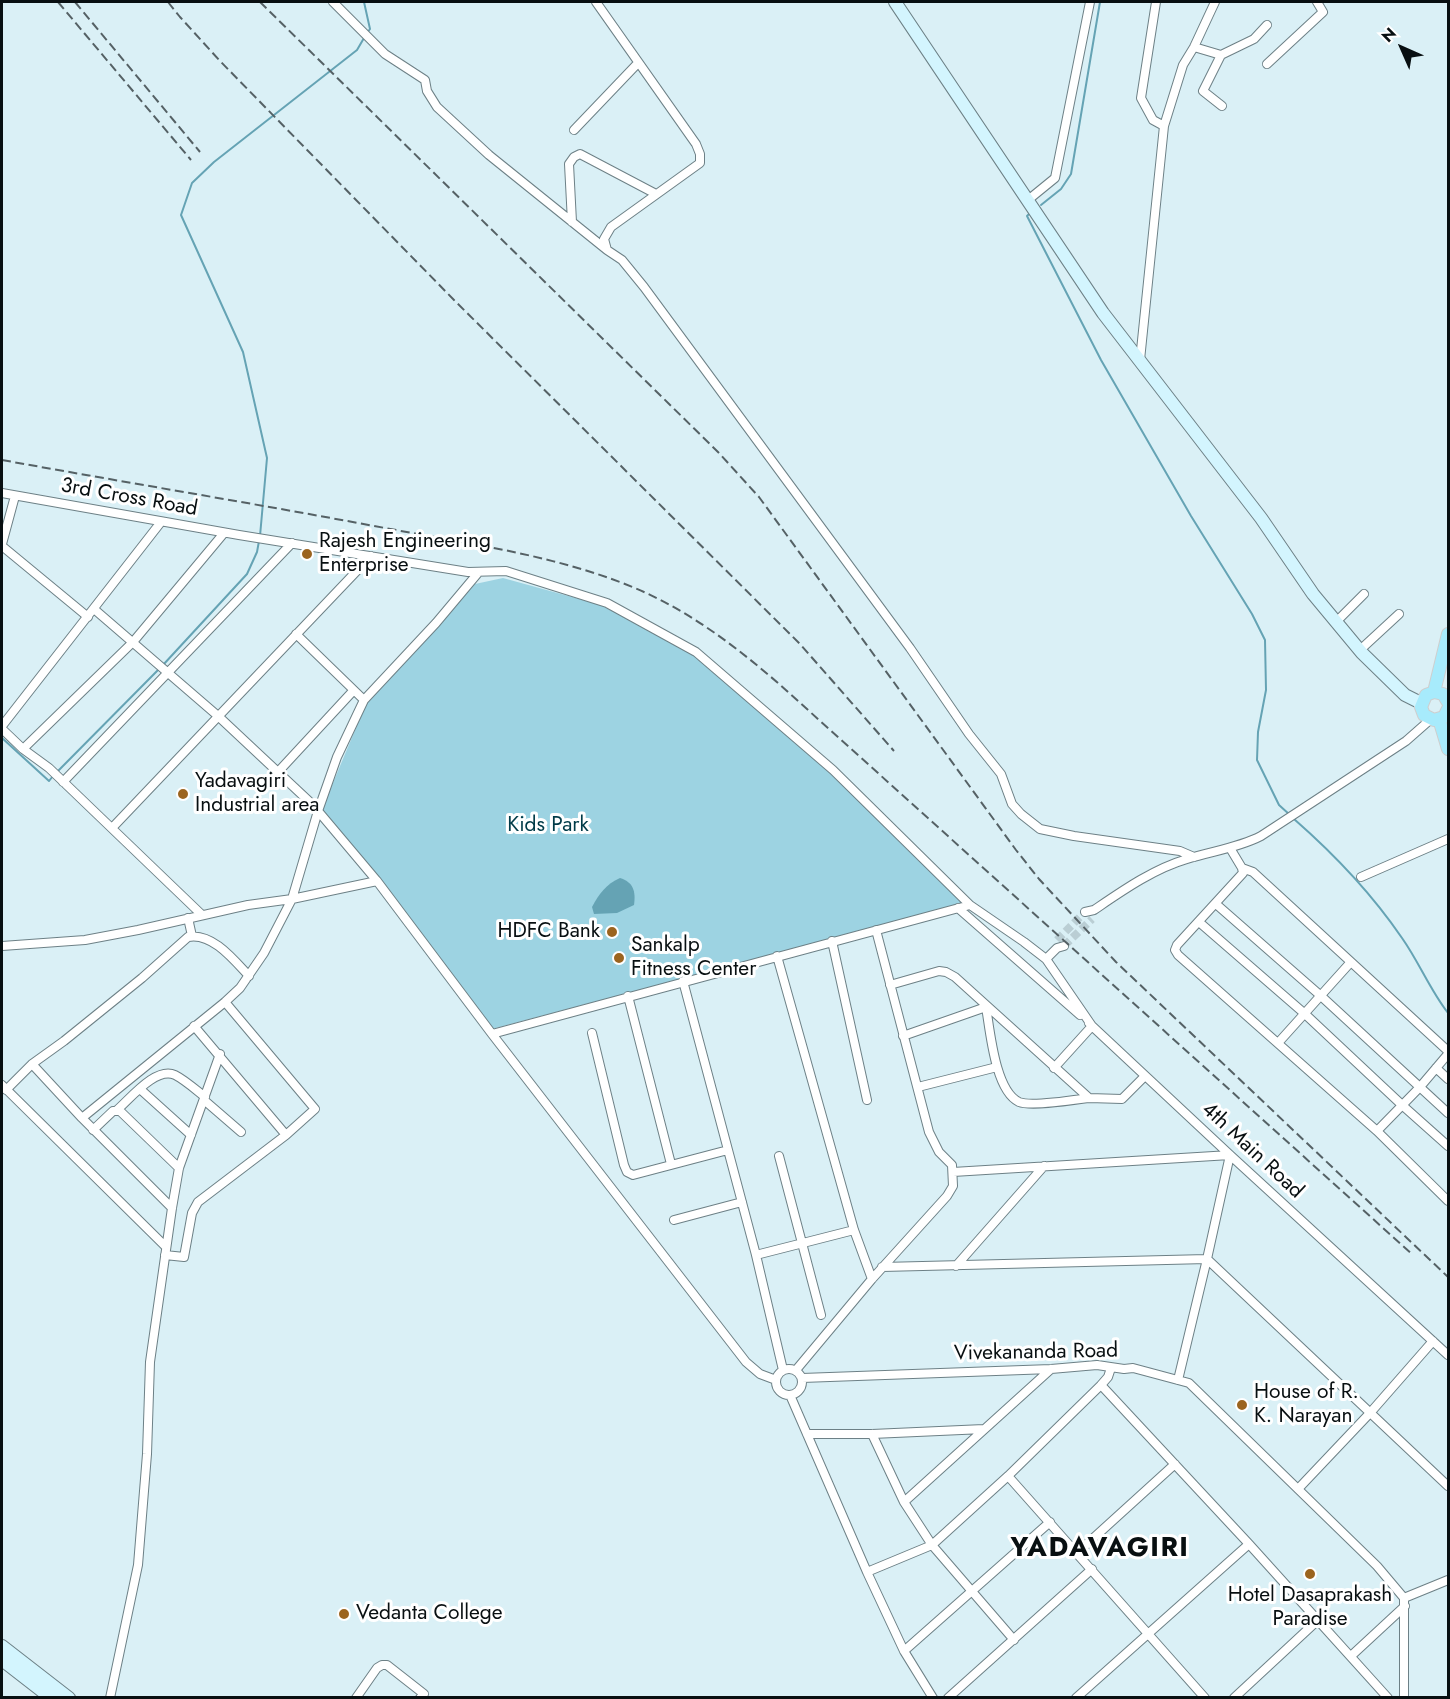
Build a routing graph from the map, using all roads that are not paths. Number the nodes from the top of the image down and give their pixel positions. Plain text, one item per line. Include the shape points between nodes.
1 (333, 2) edge
2 (596, 2) edge
3 (895, 2) edge
4 (1090, 2) edge
5 (1156, 2) edge
6 (1215, 2) edge
7 (1317, 2) edge
8 (1267, 25) dead end
9 (1194, 47) junction
10 (1221, 55) junction
11 (638, 63) junction
12 (1267, 64) dead end
13 (1222, 106) dead end
14 (1164, 126) junction
15 (574, 130) dead end
16 (656, 194) junction
17 (1028, 200) junction
18 (572, 222) junction
19 (608, 250) junction
20 (1140, 360) junction
21 (2, 493) edge
22 (15, 496) junction
23 (161, 522) junction
24 (224, 533) junction
25 (292, 543) junction
26 (2, 545) edge
27 (371, 556) junction
28 (478, 573) junction
29 (1364, 594) dead end
30 (94, 609) junction
31 (1399, 614) dead end
32 (88, 616) junction
33 (1336, 622) junction
34 (296, 634) junction
35 (1449, 634) edge
36 (133, 642) junction
37 (1360, 650) junction
38 (167, 671) junction
39 (353, 691) junction
40 (1434, 692) junction
41 (364, 700) junction
42 (1449, 702) edge
43 (1422, 703) junction
44 (1449, 709) edge
45 (218, 716) junction
46 (1435, 719) junction
47 (2, 727) edge
48 (23, 749) junction
49 (1449, 749) edge
50 (278, 772) junction
51 (62, 781) junction
52 (318, 811) junction
53 (112, 828) junction
54 (1449, 839) edge
55 (1230, 848) junction
56 (1194, 858) junction
57 (1242, 868) junction
58 (1361, 877) dead end
59 (377, 881) junction
60 (291, 899) junction
61 (1216, 904) junction
62 (970, 905) junction
63 (958, 909) junction
64 (201, 914) junction
65 (1090, 914) tunnel mouth
66 (188, 918) junction
67 (1199, 922) junction
68 (876, 930) junction
69 (192, 936) junction
70 (832, 941) junction
71 (1059, 945) tunnel mouth
72 (2, 946) edge
73 (777, 956) junction
74 (1046, 959) junction
75 (1350, 963) junction
76 (249, 976) junction
77 (683, 981) junction
78 (890, 985) junction
79 (628, 996) junction
80 (1321, 996) junction
81 (225, 1002) junction
82 (986, 1007) junction
83 (1305, 1014) junction
84 (194, 1026) junction
85 (1092, 1026) junction
86 (592, 1033) dead end
87 (492, 1034) junction
88 (903, 1036) junction
89 (1278, 1043) junction
90 (1449, 1052) edge
91 (220, 1054) junction
92 (32, 1064) junction
93 (997, 1067) junction
94 (1054, 1068) junction
95 (1436, 1068) junction
96 (1145, 1076) junction
97 (1449, 1078) edge
98 (4, 1087) edge
99 (918, 1087) junction
100 (1420, 1088) junction
101 (140, 1089) junction
102 (1089, 1098) junction
103 (205, 1099) junction
104 (867, 1100) dead end
105 (1402, 1105) junction
106 (117, 1110) junction
107 (1449, 1113) edge
108 (82, 1118) junction
109 (93, 1130) junction
110 (1377, 1131) junction
111 (241, 1132) dead end
112 (191, 1135) junction
113 (286, 1135) junction
114 (1449, 1146) edge
115 (728, 1150) junction
116 (1230, 1155) junction
117 (779, 1156) dead end
118 (671, 1164) junction
119 (1044, 1166) junction
120 (179, 1168) junction
121 (953, 1172) junction
122 (1449, 1201) edge
123 (742, 1202) junction
124 (172, 1208) junction
125 (674, 1220) dead end
126 (854, 1230) junction
127 (801, 1242) junction
128 (166, 1251) junction
129 (756, 1255) junction
130 (1207, 1259) junction
131 (956, 1266) junction
132 (882, 1268) junction
133 (872, 1279) junction
134 (821, 1315) dead end
135 (1433, 1341) junction
136 (1449, 1355) edge
137 (1111, 1368) junction
138 (1051, 1369) junction
139 (783, 1370) junction
140 (796, 1370) junction
141 (802, 1378) junction
142 (776, 1380) junction
143 (1178, 1380) junction
144 (1101, 1385) junction
145 (790, 1395) junction
146 (1370, 1413) junction
147 (984, 1429) junction
148 (807, 1434) junction
149 (872, 1434) junction
150 (1175, 1464) junction
151 (1008, 1476) junction
152 (1449, 1486) edge
153 (1298, 1489) junction
154 (904, 1502) junction
155 (1050, 1522) junction
156 (1249, 1544) junction
157 (932, 1545) junction
158 (1077, 1553) junction
159 (1092, 1569) junction
160 (867, 1572) junction
161 (1449, 1580) edge
162 (972, 1591) junction
163 (1404, 1602) junction
164 (1318, 1620) junction
165 (1149, 1633) junction
166 (1014, 1640) junction
167 (2, 1646) edge
168 (904, 1651) junction
169 (1351, 1656) junction
170 (2, 1660) edge
171 (51, 1698) edge
172 (69, 1698) edge
173 (110, 1698) edge
174 (356, 1698) edge
175 (420, 1698) edge
176 (933, 1698) edge
177 (948, 1698) edge
178 (1076, 1698) edge
179 (1205, 1698) edge
180 (1234, 1698) edge
181 (1388, 1698) edge
182 (1404, 1698) edge

1 - 18 street via 374,44 424,80 437,107 489,155
2 - 11 street
3 - 17 street
4 - 17 street via 1055,178
5 - 14 street via 1141,98 1153,120
6 - 9 street
7 - 12 street via 1323,12
8 - 10 street via 1254,39
9 - 10 street
9 - 14 street via 1183,65
10 - 13 street via 1203,91
11 - 15 street
11 - 16 street via 700,154 700,163
14 - 20 street
16 - 18 street via 580,154 569,164
16 - 19 street via 611,227 604,239
17 - 20 street via 1103,313
18 - 19 street
19 - 56 street via 622,260 644,287 910,648 1001,774 1012,804 1021,814 1040,829 1180,851
20 - 33 street
21 - 22 street, 3rd Cross Road
22 - 23 street, 3rd Cross Road
22 - 26 street
23 - 24 street, 3rd Cross Road
23 - 30 street
24 - 25 street, 3rd Cross Road
24 - 36 street
25 - 27 street, 3rd Cross Road
25 - 38 street
26 - 32 street
27 - 28 street, 3rd Cross Road
27 - 34 street
28 - 41 street
28 - 62 street, 4th Main Road via 506,571 607,603 696,652 833,770
29 - 33 street
30 - 32 street
30 - 36 street
31 - 37 street
32 - 47 street
33 - 37 street
34 - 39 street
34 - 45 street
35 - 40 main road
36 - 38 street
36 - 48 street
37 - 43 street via 1405,695
38 - 45 street
38 - 51 street
39 - 41 street
39 - 50 street
40 - 42 main road via 1443,694
40 - 43 main road via 1426,695
41 - 52 street via 337,757
43 - 46 main road via 1422,711
44 - 46 main road
45 - 50 street
45 - 53 street
46 - 49 main road
46 - 55 street via 1299,812 1251,841
47 - 48 street
48 - 51 street
50 - 52 street
51 - 53 street
52 - 59 street
52 - 60 street
53 - 64 street
54 - 58 street
55 - 56 street
55 - 57 street
56 - 65 street via 1146,877
57 - 61 street via 1240,880
57 - 75 street via 1253,872
59 - 60 street
59 - 87 street
60 - 64 street
60 - 76 street
61 - 67 street
61 - 80 street
62 - 63 street
62 - 74 street, 4th Main Road
63 - 68 street
63 - 85 street
64 - 66 street
66 - 69 street
66 - 72 street via 85,940
67 - 83 street
67 - 89 street via 1177,945 1178,955
68 - 70 street
68 - 78 street
69 - 76 street via 205,938 224,951
69 - 92 street via 182,940 142,978
70 - 73 street
70 - 104 street
71 - 74 street
73 - 77 street
73 - 126 street
74 - 85 street, 4th Main Road
75 - 80 street
75 - 90 street
76 - 81 street
77 - 79 street
77 - 115 street
78 - 82 street via 946,972
78 - 88 street
79 - 87 street
79 - 118 street
80 - 83 street
80 - 100 street
81 - 84 street
81 - 113 street via 315,1109
82 - 88 street
82 - 93 street
82 - 94 street
83 - 89 street
83 - 105 street
84 - 91 street
84 - 108 street
85 - 94 street
85 - 96 street, 4th Main Road
86 - 118 street via 627,1172 633,1175
87 - 142 street via 746,1362 760,1374
88 - 99 street
89 - 110 street
90 - 95 street
91 - 103 street
91 - 113 street
92 - 98 street
92 - 108 street
93 - 99 street
93 - 102 street via 1005,1086 1019,1102
94 - 102 street
95 - 97 street
95 - 100 street
96 - 102 street via 1122,1099
96 - 116 street, 4th Main Road
98 - 128 street
99 - 121 street via 929,1132
100 - 105 street
100 - 107 street
101 - 103 street via 155,1077 170,1074
101 - 106 street
101 - 112 street
103 - 111 street
103 - 112 street
105 - 110 street
105 - 114 street
106 - 109 street
106 - 120 street
108 - 109 street
109 - 124 street
110 - 122 street
112 - 120 street
113 - 128 street via 198,1202 192,1213 184,1257
115 - 118 street
115 - 123 street
116 - 119 street
116 - 130 street
116 - 135 street, 4th Main Road
117 - 127 street
119 - 121 street
119 - 131 street
120 - 124 street
121 - 132 street via 953,1186 946,1196
123 - 125 street
123 - 129 street
124 - 128 street
126 - 127 street
126 - 133 street
127 - 129 street
127 - 134 street
128 - 173 street via 150,1362 138,1565
129 - 139 street
130 - 131 street
130 - 143 street
130 - 146 street
131 - 132 street
132 - 133 street
133 - 140 street
135 - 136 street, 4th Main Road
135 - 146 street
137 - 138 street, Vivekananda Road via 1097,1365
137 - 143 street, Vivekananda Road via 1133,1368
137 - 144 street
138 - 141 street, Vivekananda Road
138 - 147 street
139 - 140 street
139 - 142 street
140 - 141 street
141 - 145 street via 800,1390
142 - 145 street via 779,1391
143 - 153 street, Vivekananda Road via 1190,1383
144 - 150 street
144 - 151 street
145 - 148 street
146 - 152 street
146 - 153 street
147 - 149 street
147 - 154 street
148 - 149 street
148 - 160 street
149 - 154 street
150 - 156 street
150 - 158 street
151 - 155 street
151 - 157 street
153 - 163 street, Vivekananda Road via 1377,1566
154 - 157 street
155 - 158 street
155 - 162 street
156 - 164 street
156 - 165 street
157 - 160 street
157 - 162 street
158 - 159 street
159 - 165 street
159 - 166 street
160 - 168 street
161 - 163 street
162 - 166 street
162 - 168 street
163 - 169 street
163 - 182 street
164 - 169 street
164 - 180 street
165 - 178 street
165 - 179 street
166 - 177 street
167 - 172 street
168 - 176 street
169 - 181 street
170 - 171 street
174 - 175 street via 382,1665 424,1694

